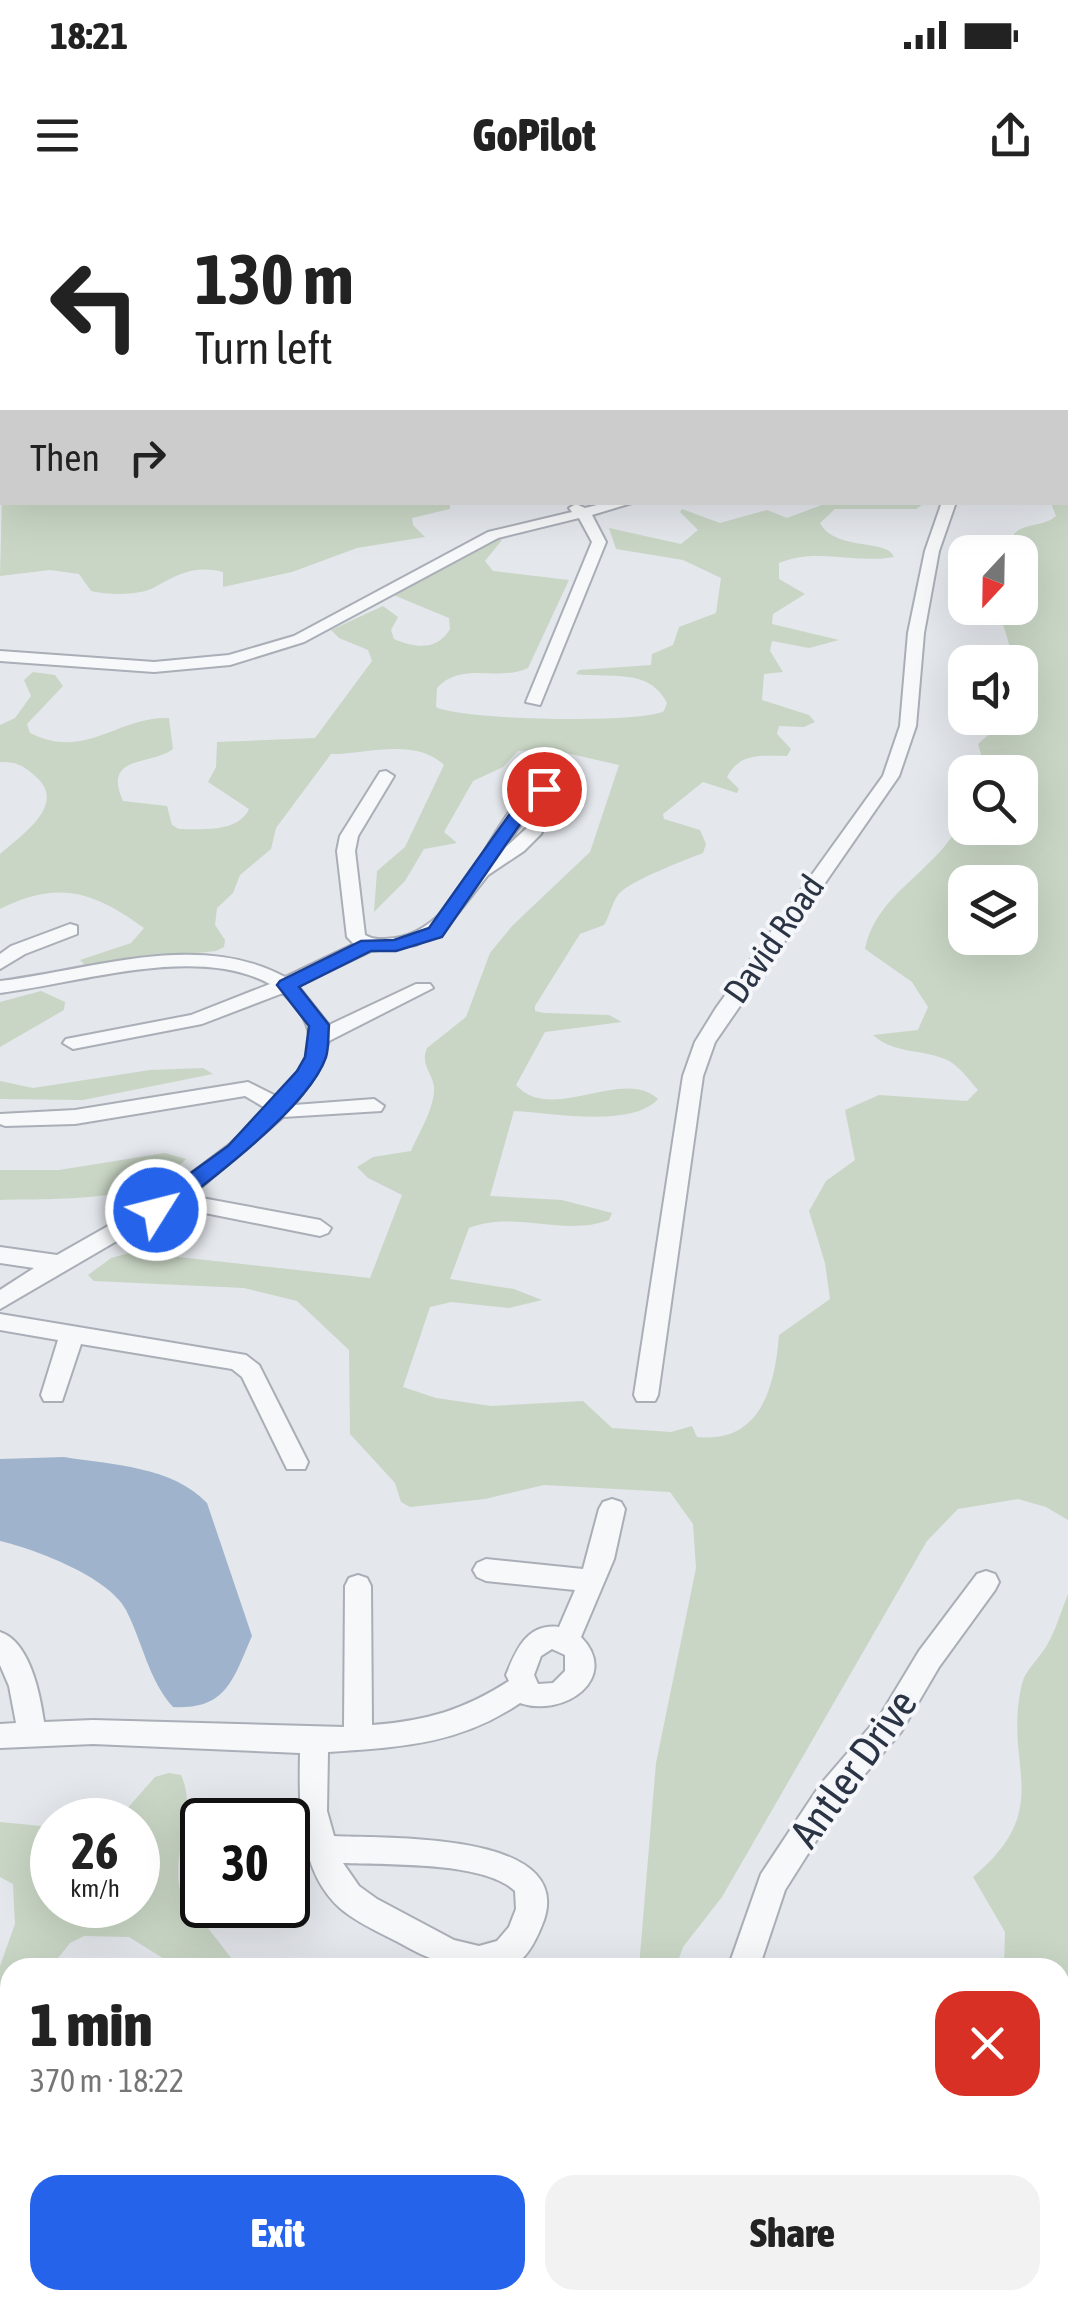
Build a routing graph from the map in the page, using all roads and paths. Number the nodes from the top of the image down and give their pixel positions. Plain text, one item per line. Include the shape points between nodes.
1 (602, 505) edge
2 (948, 505) edge
3 (576, 508) edge
4 (0, 656) edge
5 (534, 702) dead end
6 (386, 776) dead end
7 (482, 872) junction
8 (70, 930) dead end
9 (362, 941) junction
10 (0, 963) edge
11 (283, 982) junction
12 (0, 987) edge
13 (423, 988) dead end
14 (320, 1037) junction
15 (73, 1043) dead end
16 (374, 1106) dead end
17 (279, 1107) junction
18 (5, 1119) dead end
19 (172, 1200) junction
20 (320, 1228) dead end
21 (0, 1255) edge
22 (58, 1263) junction
23 (0, 1301) edge
24 (0, 1322) edge
25 (72, 1334) junction
26 (53, 1395) dead end
27 (646, 1395) dead end
28 (296, 1462) dead end
29 (612, 1509) dead end
30 (486, 1570) dead end
31 (592, 1581) junction
32 (986, 1582) dead end
33 (358, 1586) dead end
34 (567, 1638) junction
35 (0, 1643) edge
36 (522, 1686) junction
37 (31, 1734) junction
38 (0, 1736) edge
39 (358, 1739) junction
40 (314, 1741) junction
41 (323, 1850) junction
42 (462, 1958) edge
43 (499, 1958) edge
44 (746, 1958) edge

1 - 3 street
2 - 27 street, David Road via 916,632 908,726 891,776 726,1008 693,1076
3 - 4 street via 492,536 299,639 230,660 154,667
3 - 5 street via 599,542
6 - 9 street via 349,836 348,894
7 - 7 street via 532,794 554,792 534,835
7 - 9 street via 436,932 396,946
8 - 10 street
9 - 11 street
11 - 12 street via 204,961
11 - 14 street via 309,1008
11 - 15 street via 196,1020
13 - 14 street
14 - 17 street via 305,1074
16 - 17 street via 310,1112
17 - 18 street via 248,1090 75,1117
17 - 19 street via 236,1152
19 - 20 street
19 - 22 street
21 - 22 street
22 - 23 street
24 - 25 street
25 - 26 street
25 - 28 street via 238,1361 251,1371
29 - 31 street
30 - 31 street
31 - 34 street
32 - 44 street, Antler Drive via 772,1884
33 - 39 street
34 - 36 street via 548,1638 530,1649
34 - 36 street via 581,1665 575,1682 543,1699
35 - 37 street via 18,1667
36 - 39 street via 490,1708 420,1734
37 - 38 street
37 - 40 street
39 - 40 street
40 - 41 street via 313,1811
41 - 42 street via 333,1879 351,1899
41 - 43 street via 444,1857 523,1877 530,1891 526,1928

